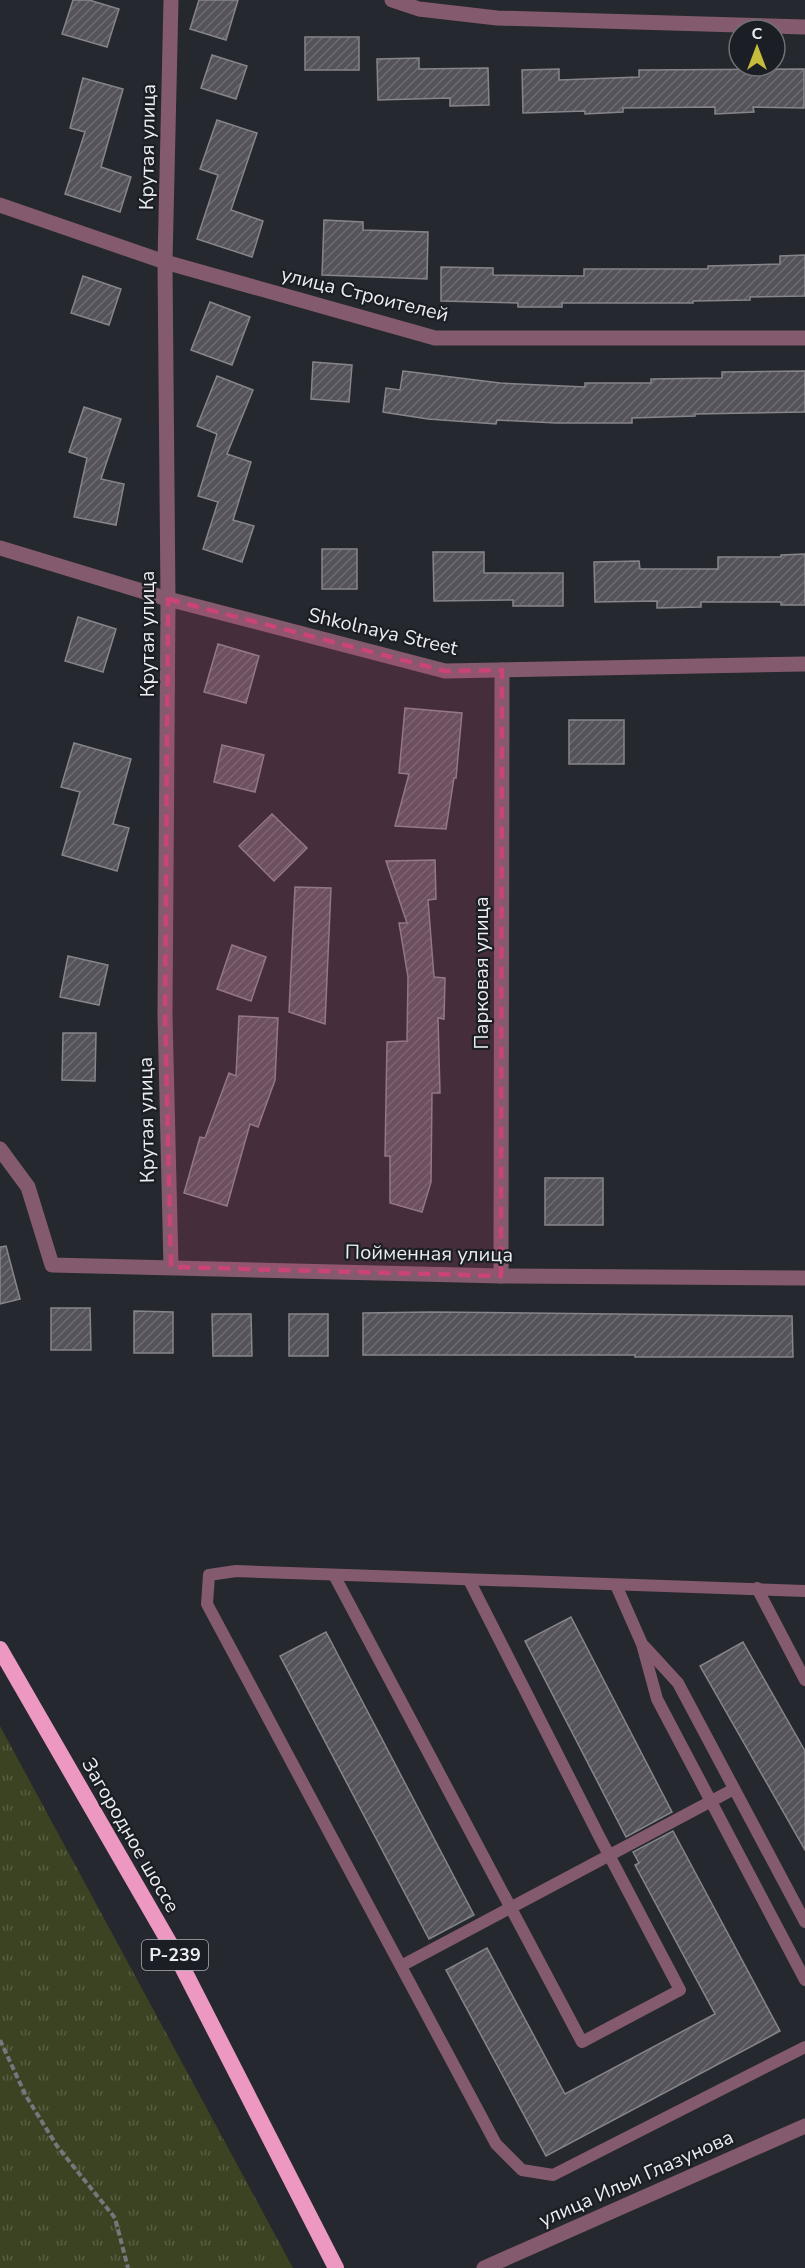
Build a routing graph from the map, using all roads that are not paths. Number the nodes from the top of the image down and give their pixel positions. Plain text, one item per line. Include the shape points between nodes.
1 (171, 0) edge
2 (392, 0) edge
3 (805, 27) edge
4 (0, 205) edge
5 (165, 262) junction
6 (805, 338) edge
7 (0, 548) edge
8 (168, 599) junction
9 (805, 664) edge
10 (502, 670) junction
11 (0, 1149) edge
12 (171, 1268) junction
13 (501, 1276) junction
14 (805, 1278) edge
15 (334, 1575) junction
16 (470, 1580) junction
17 (616, 1585) junction
18 (757, 1588) junction
19 (805, 1591) edge
20 (642, 1644) junction
21 (0, 1649) edge
22 (805, 1680) edge
23 (734, 1789) junction
24 (711, 1800) junction
25 (609, 1854) junction
26 (511, 1907) junction
27 (805, 1922) edge
28 (401, 1966) junction
29 (805, 1980) edge
30 (805, 2048) edge
31 (805, 2126) edge
32 (336, 2268) edge
33 (484, 2268) edge

1 - 5 street, Крутая улица
2 - 3 street via 419,9 497,18
4 - 5 street, улица Строителей
5 - 6 street, улица Строителей via 435,338
5 - 8 street, Крутая улица
7 - 8 street, Shkolnaya Street
8 - 10 street, Shkolnaya Street via 445,671
8 - 12 street, Крутая улица via 165,1015
9 - 10 street, Shkolnaya Street
10 - 13 street, Парковая улица
11 - 12 street, Пойменная улица via 28,1187 52,1265
12 - 13 street, Пойменная улица
13 - 14 street, Пойменная улица
15 - 16 lane
15 - 26 lane
15 - 28 lane via 236,1571 209,1575 207,1604
16 - 17 lane
16 - 25 lane
17 - 18 lane
17 - 20 lane
18 - 19 lane
18 - 22 lane
20 - 23 lane via 678,1683
20 - 24 lane via 657,1699
21 - 32 highway, Загородное шоссе / Р-239 via 173,1949
23 - 24 lane
23 - 27 lane
24 - 25 lane
24 - 29 lane
25 - 26 lane
25 - 26 lane via 680,1990 582,2042
26 - 28 lane
28 - 30 lane via 496,2144 522,2170 553,2175
31 - 33 street, улица Ильи Глазунова

